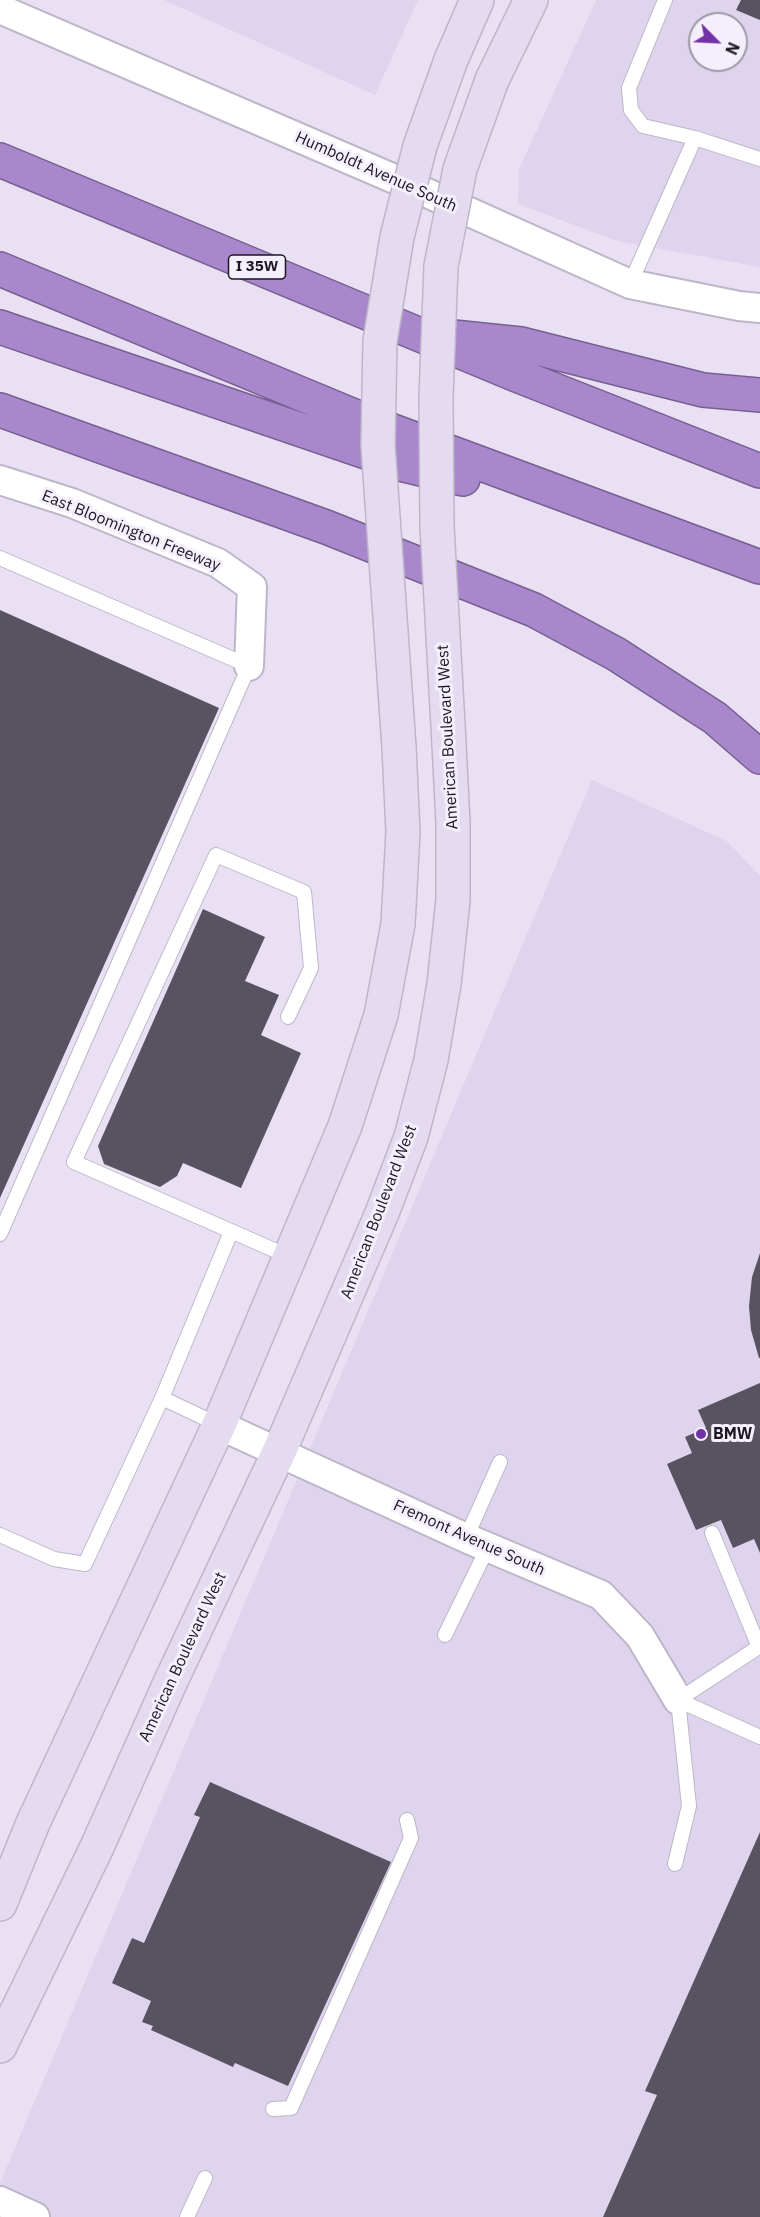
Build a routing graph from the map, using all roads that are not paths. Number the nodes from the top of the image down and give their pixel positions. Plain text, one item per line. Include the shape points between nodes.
1 (477, 0) edge
2 (531, 0) edge
3 (665, 0) edge
4 (0, 9) edge
5 (695, 138) junction
6 (760, 159) edge
7 (0, 160) edge
8 (0, 269) edge
9 (630, 284) junction
10 (760, 308) edge
11 (0, 327) edge
12 (415, 333) junction
13 (760, 395) edge
14 (0, 410) edge
15 (760, 471) edge
16 (0, 480) edge
17 (624, 517) junction
18 (0, 558) edge
19 (760, 567) edge
20 (249, 666) junction
21 (715, 718) junction
22 (760, 757) edge
23 (760, 766) edge
24 (288, 1017) dead end
25 (231, 1232) junction
26 (0, 1234) edge
27 (290, 1257) junction
28 (162, 1398) junction
29 (219, 1425) junction
30 (279, 1452) junction
31 (500, 1462) dead end
32 (712, 1533) dead end
33 (0, 1535) edge
34 (477, 1542) junction
35 (445, 1635) dead end
36 (759, 1647) edge
37 (678, 1700) junction
38 (760, 1737) edge
39 (407, 1820) dead end
40 (675, 1864) dead end
41 (0, 1904) edge
42 (0, 2046) edge
43 (273, 2109) dead end
44 (205, 2178) dead end
45 (0, 2201) edge
46 (35, 2217) edge
47 (187, 2217) edge

1 - 27 main road, bridge via 417,157 397,237 380,341 378,445 403,832 398,924 381,1015 345,1126
2 - 30 main road, American Boulevard West, bridge via 492,80 460,169 441,266 437,526 453,823 453,900 431,1060 411,1137 382,1213
3 - 5 lane via 629,88 631,110 643,126
4 - 9 street, Humboldt Avenue South
5 - 6 lane
5 - 9 lane
7 - 12 highway, I 35W
8 - 17 highway via 371,423
9 - 10 street, Humboldt Avenue South
11 - 17 highway via 404,465
12 - 13 highway via 521,344 703,390
12 - 15 highway, I 35W
14 - 21 highway via 326,527 534,610 616,654
16 - 20 street, East Bloomington Freeway via 72,503 218,563 252,587
17 - 19 highway
18 - 20 lane
20 - 26 lane
21 - 22 highway
21 - 23 highway
24 - 25 lane via 311,968 304,892 216,855 74,1162
25 - 27 lane
25 - 28 lane
27 - 29 main road
28 - 29 lane
28 - 33 lane via 85,1564 54,1559
29 - 30 street, Fremont Avenue South
29 - 41 main road via 33,1822
30 - 34 street, Fremont Avenue South
30 - 42 main road, American Boulevard West via 97,1847
31 - 34 lane
32 - 36 lane
34 - 35 lane
34 - 37 street, Fremont Avenue South via 601,1595 639,1636
36 - 37 lane
37 - 38 lane
37 - 40 lane via 688,1806
39 - 43 lane via 411,1838 291,2108
44 - 47 lane
45 - 46 street

